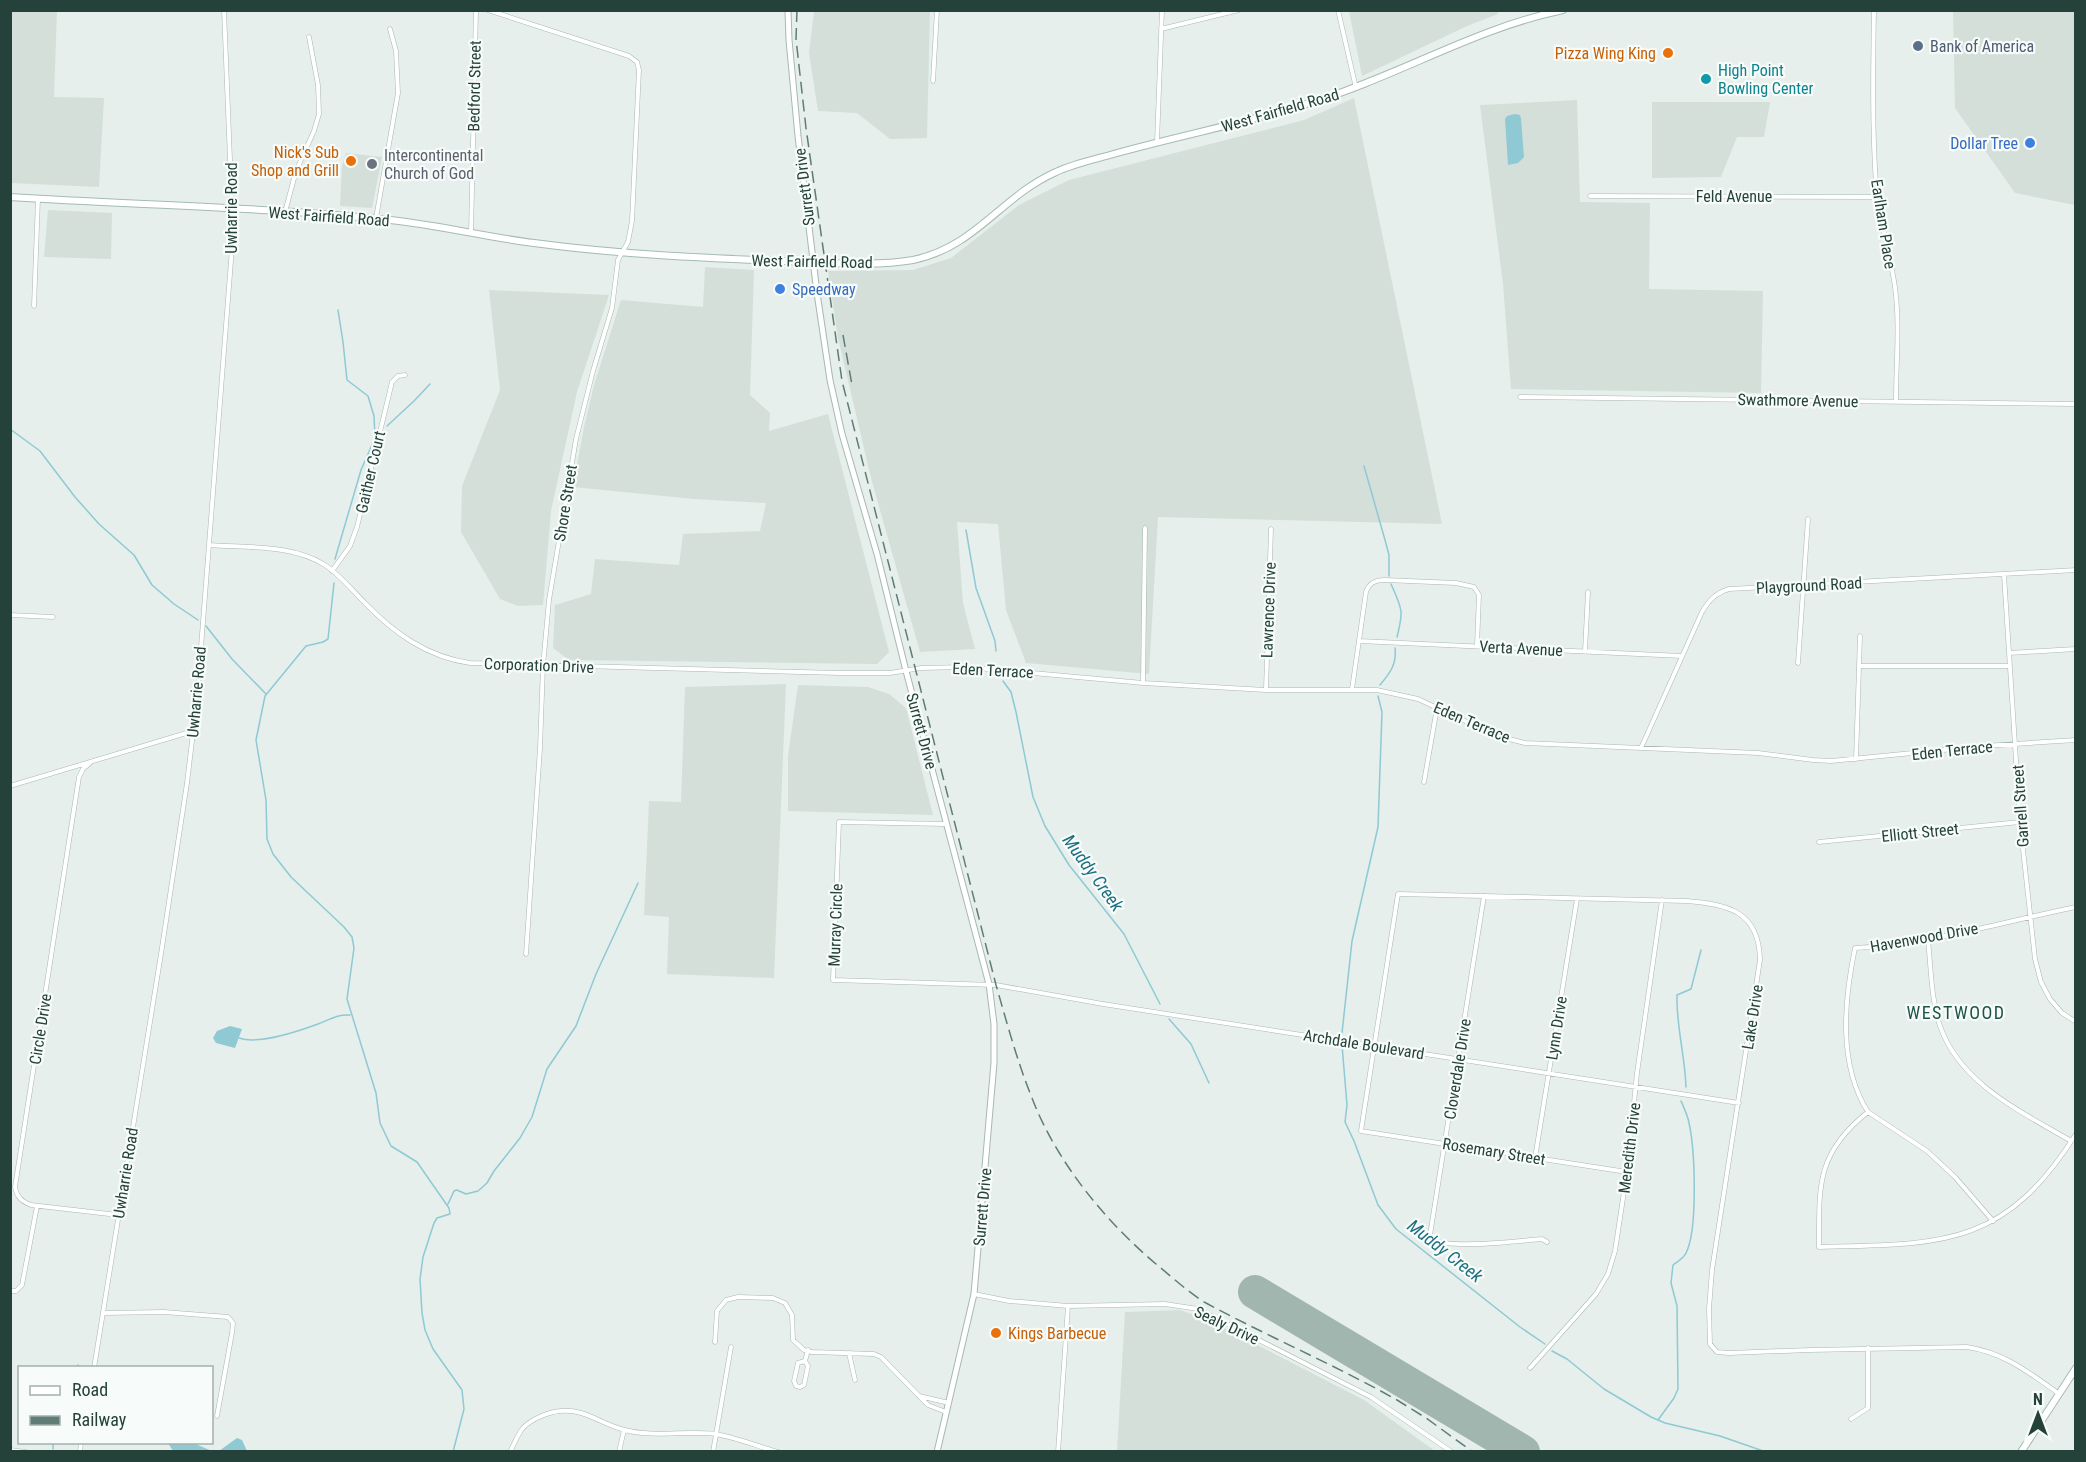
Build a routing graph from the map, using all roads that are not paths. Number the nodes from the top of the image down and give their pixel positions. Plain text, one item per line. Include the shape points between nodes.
1 (224, 10) edge
2 (476, 10) edge
3 (488, 10) edge
4 (789, 10) edge
5 (937, 10) edge
6 (1162, 10) edge
7 (1239, 10) edge
8 (1338, 10) edge
9 (1563, 10) edge
10 (1874, 10) edge
11 (1161, 28) junction
12 (390, 29) dead end
13 (309, 37) dead end
14 (933, 81) dead end
15 (1356, 88) junction
16 (1157, 142) junction
17 (1590, 196) dead end
18 (10, 197) edge
19 (1877, 197) junction
20 (38, 199) junction
21 (233, 209) junction
22 (285, 213) junction
23 (375, 219) junction
24 (471, 234) junction
25 (623, 251) junction
26 (813, 262) junction
27 (34, 306) dead end
28 (405, 375) dead end
29 (1520, 397) dead end
30 (1896, 401) junction
31 (2076, 404) edge
32 (1808, 519) dead end
33 (1145, 528) dead end
34 (1271, 529) dead end
35 (208, 545) junction
36 (2076, 570) edge
37 (332, 571) junction
38 (2004, 575) junction
39 (1803, 586) junction
40 (1588, 592) dead end
41 (10, 615) edge
42 (53, 617) dead end
43 (1860, 636) dead end
44 (1359, 641) junction
45 (1477, 646) junction
46 (2076, 649) edge
47 (1586, 651) junction
48 (2009, 653) junction
49 (1682, 656) junction
50 (1798, 663) dead end
51 (543, 666) junction
52 (1859, 666) junction
53 (2010, 666) junction
54 (906, 671) junction
55 (1143, 683) junction
56 (1352, 689) junction
57 (1266, 690) junction
58 (1437, 708) junction
59 (194, 731) junction
60 (2076, 740) edge
61 (2015, 744) junction
62 (1641, 748) junction
63 (1856, 759) junction
64 (90, 763) junction
65 (1424, 782) dead end
66 (10, 786) edge
67 (2020, 822) junction
68 (946, 824) junction
69 (1819, 842) dead end
70 (1484, 896) junction
71 (1577, 898) junction
72 (1662, 900) junction
73 (2076, 907) edge
74 (2029, 917) junction
75 (1928, 940) junction
76 (526, 954) dead end
77 (989, 984) junction
78 (2076, 1022) edge
79 (1374, 1046) junction
80 (1458, 1059) junction
81 (1549, 1073) junction
82 (1636, 1087) junction
83 (1739, 1103) junction
84 (1868, 1112) junction
85 (1361, 1131) joint
86 (2076, 1134) edge
87 (2071, 1141) junction
88 (1445, 1144) junction
89 (1535, 1158) junction
90 (1627, 1172) junction
91 (37, 1206) junction
92 (118, 1215) junction
93 (1993, 1221) junction
94 (1547, 1242) dead end
95 (10, 1291) edge
96 (974, 1294) junction
97 (1068, 1306) junction
98 (103, 1313) junction
99 (715, 1342) dead end
100 (731, 1347) dead end
101 (1868, 1348) junction
102 (808, 1350) junction
103 (849, 1353) junction
104 (805, 1361) junction
105 (94, 1366) edge
106 (1530, 1368) dead end
107 (2076, 1368) edge
108 (855, 1380) dead end
109 (2058, 1393) junction
110 (918, 1396) junction
111 (949, 1403) junction
112 (946, 1412) junction
113 (217, 1416) dead end
114 (1851, 1419) dead end
115 (624, 1430) junction
116 (716, 1434) junction
117 (10, 1450) edge
118 (26, 1452) edge
119 (510, 1452) edge
120 (619, 1452) edge
121 (713, 1452) edge
122 (778, 1452) edge
123 (937, 1452) edge
124 (1058, 1452) edge
125 (1452, 1452) edge
126 (2021, 1452) edge

1 - 21 street, Uwharrie Road
2 - 24 street, Bedford Street
3 - 25 street, Shore Street via 635,60 639,70 632,221
4 - 26 street, Surrett Drive
5 - 14 street
6 - 11 street
7 - 11 street
8 - 15 street
9 - 15 main road, West Fairfield Road via 1500,28
10 - 19 street, Earlham Place
11 - 16 street
12 - 23 street via 396,51 398,93
13 - 22 street via 319,114 296,171
15 - 16 main road, West Fairfield Road
16 - 26 main road, West Fairfield Road via 1040,179 975,232 918,259
17 - 19 street, Feld Avenue
18 - 20 main road, West Fairfield Road
19 - 30 street, Earlham Place via 1895,287
20 - 21 main road, West Fairfield Road
20 - 27 street
21 - 22 main road, West Fairfield Road
21 - 35 street, Uwharrie Road
22 - 23 main road, West Fairfield Road
23 - 24 main road, West Fairfield Road
24 - 25 main road, West Fairfield Road
25 - 26 main road, West Fairfield Road
25 - 51 street, Shore Street via 618,260 612,308 571,461
26 - 54 street, Surrett Drive via 832,391
28 - 37 street, Gaither Court via 392,382 357,527 350,546
29 - 30 street, Swathmore Avenue
30 - 31 street, Swathmore Avenue
32 - 39 street
33 - 55 street
34 - 57 street, Lawrence Drive
35 - 37 street, Corporation Drive via 289,552 315,560
35 - 59 street, Uwharrie Road
36 - 38 street, Playground Road
37 - 51 street, Corporation Drive via 393,629 436,655 470,663
38 - 39 street, Playground Road
38 - 48 street, Garrell Street
39 - 49 street, Playground Road via 1729,589 1716,594 1702,612
39 - 50 street
40 - 47 street
41 - 42 street
43 - 52 street
44 - 45 street, Verta Avenue
44 - 45 street via 1367,588 1374,581 1456,583 1474,587 1479,595
44 - 56 street
45 - 47 street, Verta Avenue
46 - 48 street
47 - 49 street, Verta Avenue
48 - 53 street, Garrell Street
49 - 62 street, Playground Road
51 - 54 street, Corporation Drive
51 - 76 street, Shore Street
52 - 53 street
52 - 63 street
53 - 61 street, Garrell Street
54 - 55 street, Eden Terrace via 984,668
54 - 68 street, Surrett Drive
55 - 57 street, Eden Terrace
56 - 57 street, Eden Terrace
56 - 58 street, Eden Terrace via 1398,693
58 - 62 street, Eden Terrace via 1509,740
58 - 65 street
59 - 64 street
59 - 92 street, Uwharrie Road
60 - 61 street, Eden Terrace
61 - 63 street, Eden Terrace
61 - 67 street, Garrell Street
62 - 63 street, Eden Terrace via 1758,753 1813,760
64 - 66 street
64 - 91 street, Circle Drive via 79,777 16,1179 16,1194
67 - 69 street, Elliott Street
67 - 74 street, Garrell Street
68 - 77 street, Surrett Drive
68 - 77 street, Murray Circle via 839,822 833,980
70 - 71 street, Lake Drive
70 - 79 street, Lake Drive via 1398,894
70 - 80 street, Cloverdale Drive
71 - 72 street, Lake Drive
71 - 81 street, Lynn Drive
72 - 82 street, Meredith Drive
72 - 83 street, Lake Drive via 1727,907 1747,921 1756,937 1759,974
73 - 74 street, Havenwood Drive
74 - 75 street, Havenwood Drive
74 - 78 street, Garrell Street via 2040,982 2055,1006
75 - 84 street, Havenwood Drive via 1855,948 1850,971 1847,1057 1855,1088
75 - 87 street via 1938,1019 1959,1061 1977,1082
77 - 79 street, Archdale Boulevard
77 - 96 street, Surrett Drive via 994,1063
79 - 80 street, Archdale Boulevard
79 - 85 street, Lake Drive
80 - 81 street, Archdale Boulevard
80 - 88 street, Cloverdale Drive
81 - 82 street, Archdale Boulevard
81 - 89 street, Lynn Drive
82 - 83 street, Archdale Boulevard
82 - 90 street, Meredith Drive
83 - 101 street, Lake Drive via 1712,1270 1710,1344 1717,1352 1729,1353
84 - 93 street, Havenwood Drive via 1928,1151
84 - 93 street via 1834,1148 1823,1169 1820,1247 1925,1243 1968,1233
85 - 88 street, Rosemary Street
86 - 87 street
87 - 93 street via 2034,1190
88 - 89 street, Rosemary Street
88 - 94 street, Cloverdale Drive via 1432,1240 1472,1244 1542,1239
89 - 90 street, Rosemary Street
90 - 106 street, Meredith Drive via 1608,1274 1596,1294
91 - 92 street
91 - 95 street via 22,1285
92 - 98 street, Uwharrie Road
96 - 97 street, Sealy Drive
96 - 111 street, Surrett Drive
97 - 124 street
97 - 125 street, Sealy Drive via 1165,1304 1198,1309 1371,1397
98 - 105 street, Uwharrie Road
98 - 113 street via 228,1317 233,1323
99 - 102 street via 717,1311 726,1300 738,1296 773,1298 790,1308 794,1340
100 - 116 street
101 - 109 street, Lake Drive via 1985,1350 2004,1357
101 - 114 street via 1868,1408
102 - 103 street
102 - 104 street
103 - 108 street
103 - 110 street via 881,1357
104 - 104 street via 808,1366 804,1385 796,1386 798,1364
107 - 109 main road
109 - 126 main road
110 - 111 street
110 - 112 street via 932,1408
111 - 112 street, Surrett Drive
112 - 123 street, Surrett Drive
115 - 116 street via 646,1434
115 - 119 street via 588,1414 559,1411 540,1416 524,1427
115 - 120 street
116 - 121 street
116 - 122 street
117 - 118 street

